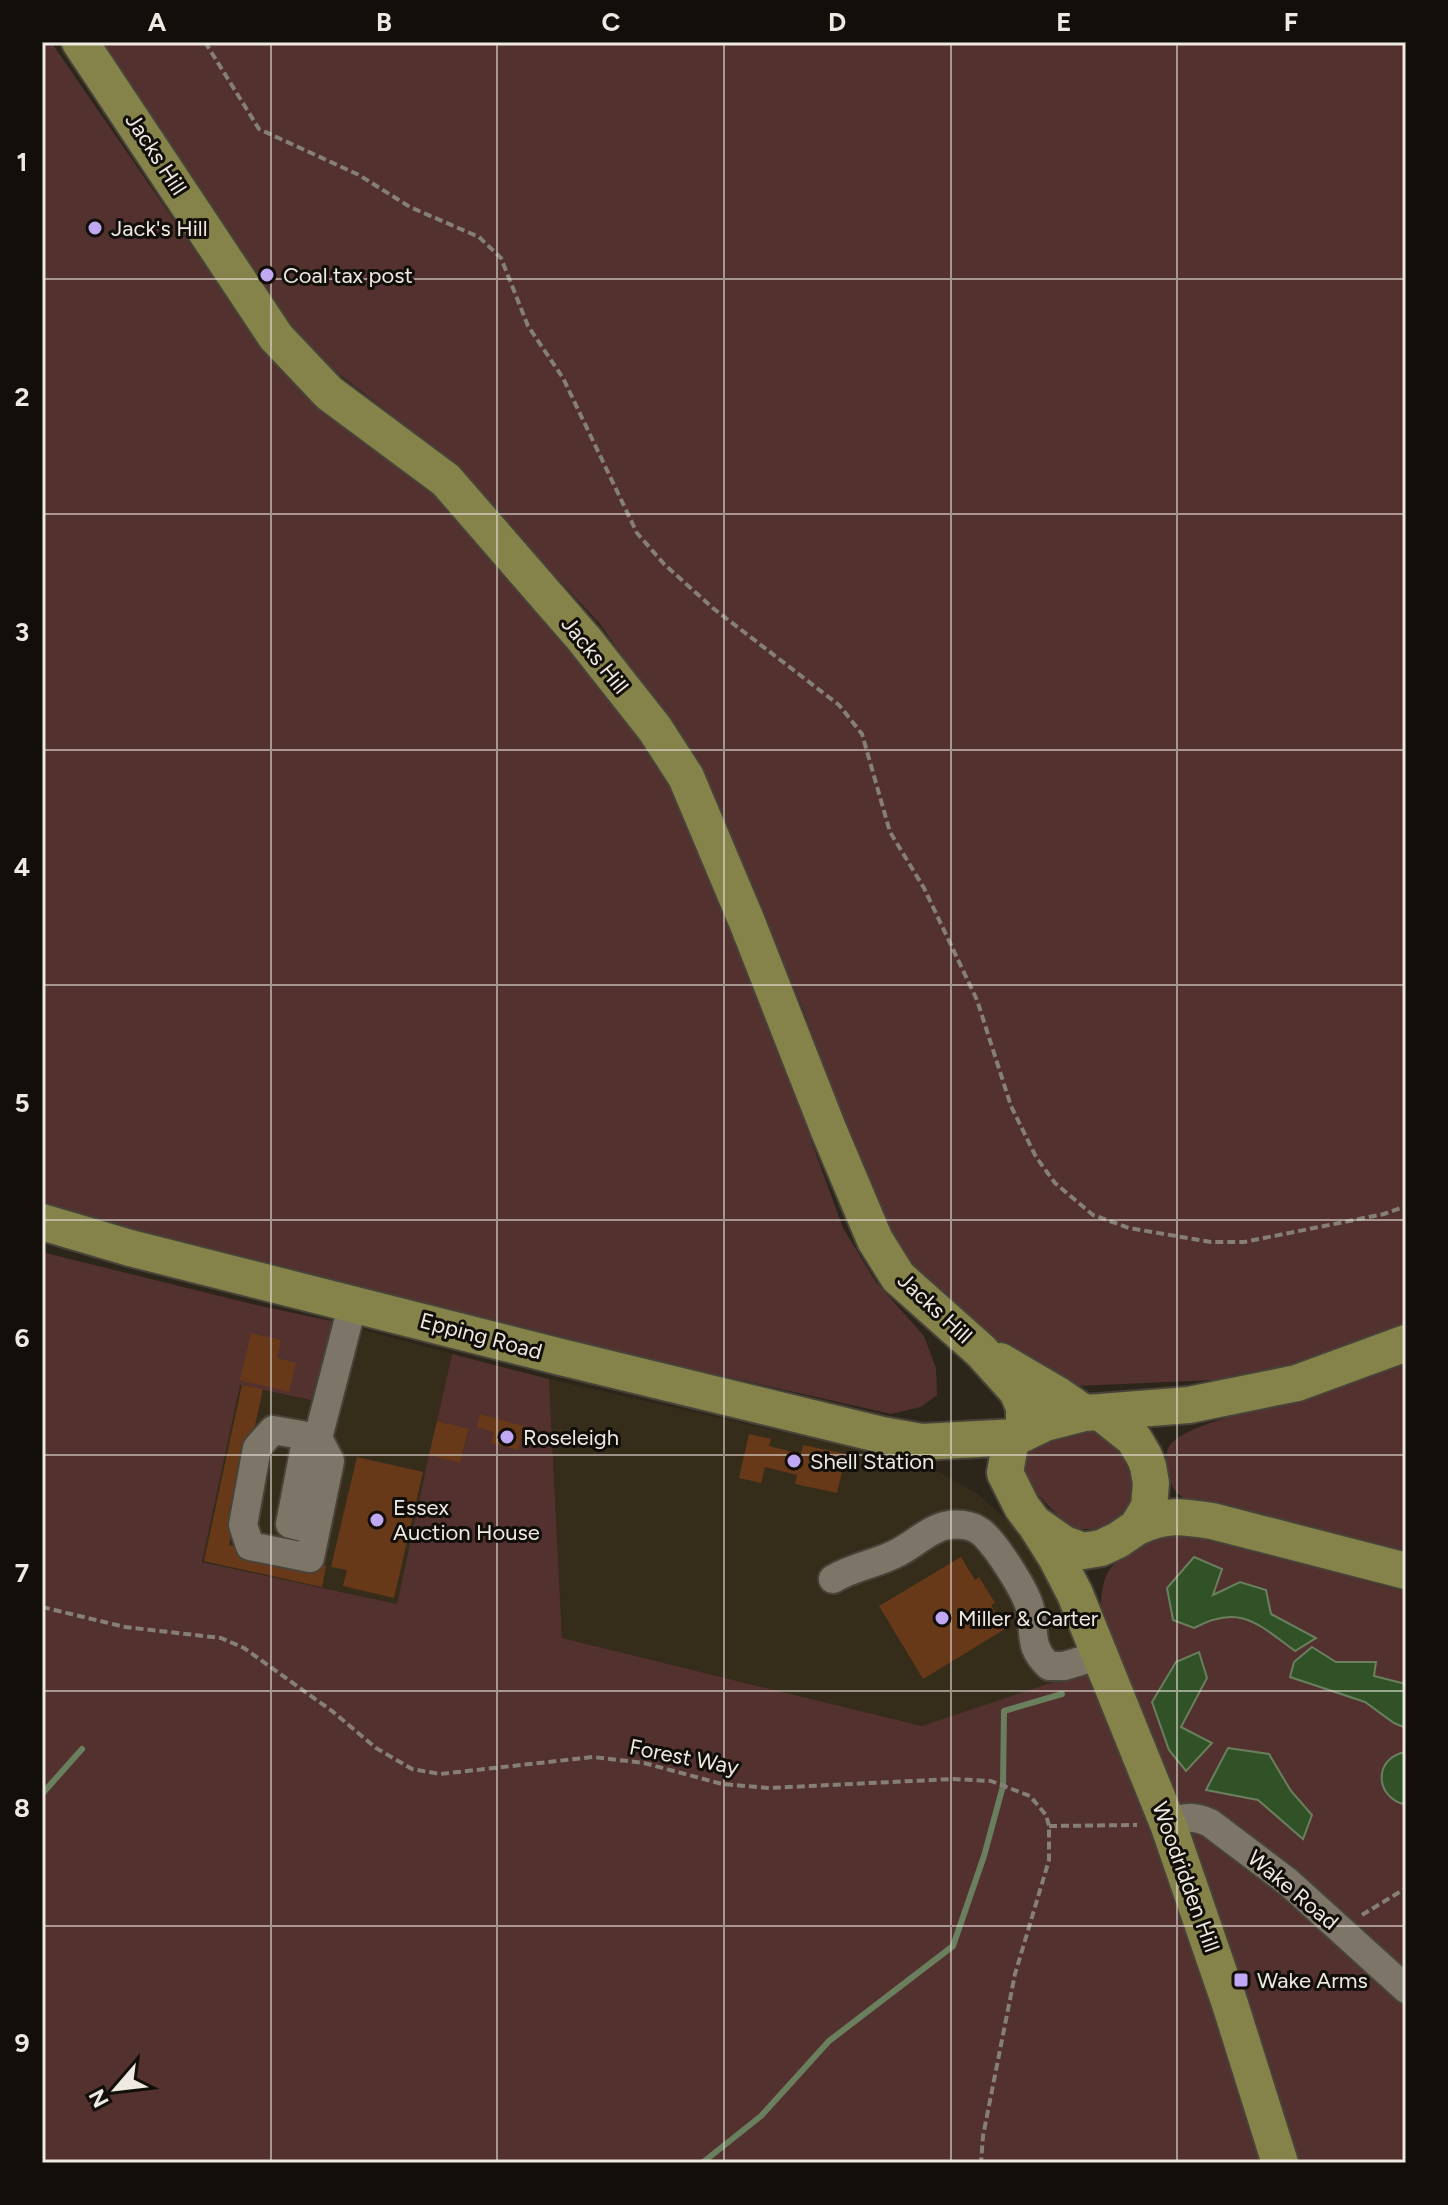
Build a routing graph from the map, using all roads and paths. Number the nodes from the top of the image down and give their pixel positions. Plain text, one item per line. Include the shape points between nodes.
1 (80, 42) edge
2 (205, 42) edge
3 (1406, 1206) edge
4 (42, 1222) edge
5 (353, 1303) junction
6 (1406, 1343) edge
7 (981, 1351) junction
8 (1189, 1405) junction
9 (1092, 1412) junction
10 (1020, 1434) junction
11 (313, 1437) junction
12 (922, 1442) junction
13 (1150, 1474) junction
14 (1028, 1515) junction
15 (1212, 1521) junction
16 (1127, 1534) junction
17 (1406, 1571) edge
18 (833, 1579) dead end
19 (42, 1607) edge
20 (1098, 1648) junction
21 (1168, 1824) junction
22 (1049, 1826) junction
23 (1406, 1888) edge
24 (1339, 1928) junction
25 (1406, 1989) edge
26 (981, 2163) edge
27 (1280, 2163) edge

1 - 7 main road, Jacks Hill via 276,337 329,393 446,480 655,729 686,777 875,1240 898,1277
2 - 3 path via 259,129 479,237 501,258 528,326 563,378 637,533 714,609 839,705 862,734 890,832 924,888 977,1000 1011,1106 1055,1183 1093,1215 1129,1228 1211,1242 1244,1242
4 - 5 main road, Epping Road
5 - 11 street
5 - 12 main road, Epping Road
6 - 8 main road via 1297,1383
7 - 9 main road
7 - 10 main road via 1017,1391 1024,1407
8 - 9 main road
8 - 13 main road via 1152,1444
9 - 10 main road
9 - 13 main road via 1134,1439
10 - 12 main road, Epping Road
10 - 14 main road via 1010,1445 1005,1473
11 - 11 street via 330,1461 310,1558 250,1546 243,1525 257,1448 273,1430
12 - 14 main road, Epping Road via 968,1463
13 - 15 main road via 1165,1499
13 - 16 main road via 1149,1507
14 - 16 main road via 1064,1544 1083,1551
14 - 20 main road, Woodridden Hill via 1062,1569
15 - 16 main road via 1157,1518
15 - 17 main road
16 - 20 main road, Woodridden Hill via 1096,1587
18 - 20 street via 888,1558 947,1525 963,1525 991,1540 1027,1598 1038,1656 1049,1666 1064,1666
19 - 22 path, Forest Way via 125,1627 221,1638 244,1648 412,1769 440,1774 593,1757 753,1787 993,1782 1030,1796
20 - 21 main road, Woodridden Hill
21 - 22 path
21 - 24 street, Wake Road via 1195,1817 1210,1823
21 - 27 main road, Woodridden Hill
22 - 26 path via 1049,1860 1015,1974
23 - 24 path
24 - 25 street, Wake Road

